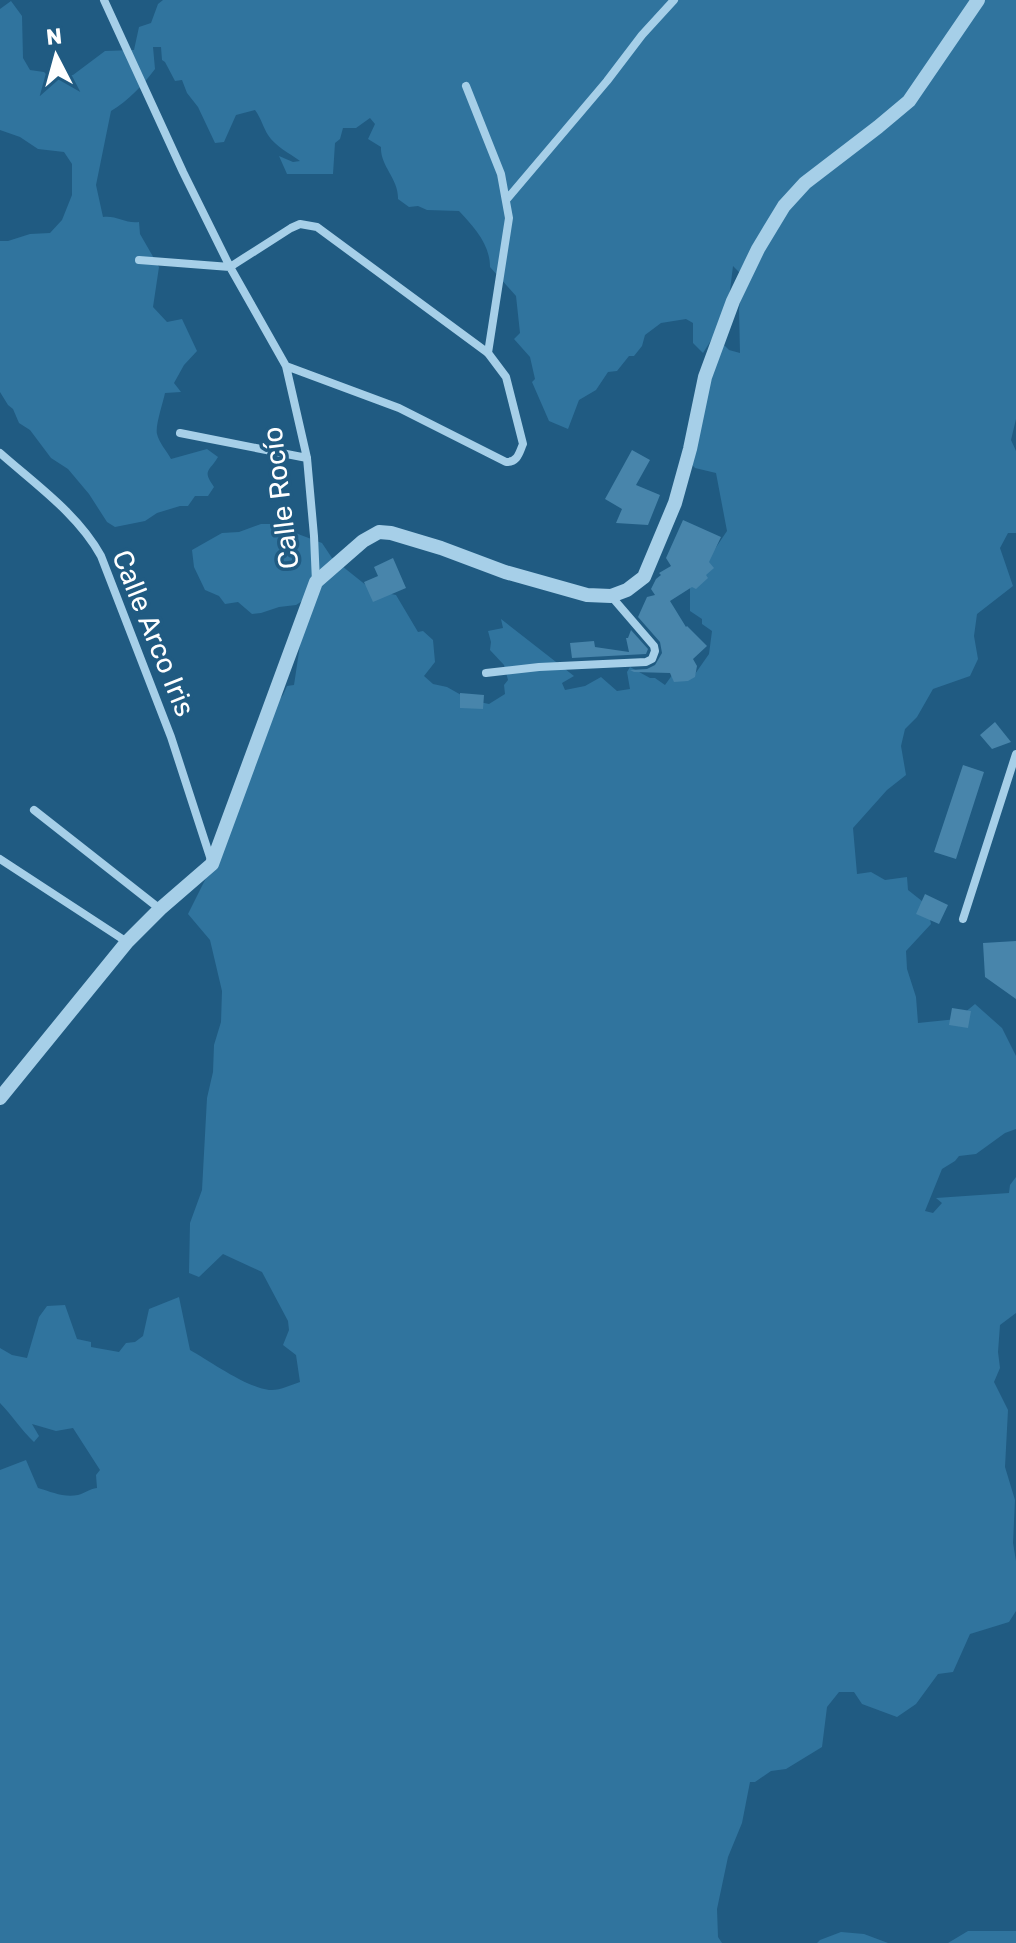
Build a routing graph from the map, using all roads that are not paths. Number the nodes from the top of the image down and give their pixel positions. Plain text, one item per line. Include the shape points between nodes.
1 (104, 0) edge
2 (674, 0) edge
3 (978, 0) edge
4 (466, 86) dead end
5 (507, 199) junction
6 (139, 260) dead end
7 (230, 267) junction
8 (488, 353) junction
9 (286, 366) junction
10 (180, 433) dead end
11 (0, 453) edge
12 (307, 458) junction
13 (316, 582) junction
14 (611, 596) junction
15 (486, 673) dead end
16 (1016, 754) edge
17 (34, 810) dead end
18 (0, 859) edge
19 (212, 864) junction
20 (160, 909) junction
21 (963, 919) dead end
22 (127, 942) junction
23 (3, 1089) edge

1 - 7 street, Calle Rocío
2 - 5 street
3 - 14 street via 909,101 805,183 784,206 733,301 705,377 675,503 644,577
4 - 5 street
5 - 8 street via 506,244
6 - 7 street
7 - 8 street via 291,228 317,227
7 - 9 street, Calle Rocío
8 - 9 street via 506,377 523,444 514,461 506,462 399,408
9 - 12 street, Calle Rocío
10 - 12 street
11 - 19 street, Calle Arco Iris via 80,526 101,556 171,737
12 - 13 street, Calle Rocío
13 - 14 street via 379,532 556,588
13 - 19 street, Calle Rocío
14 - 15 street via 654,646 652,659
16 - 21 street
17 - 20 street
18 - 22 street
19 - 20 street
20 - 22 street
22 - 23 street

